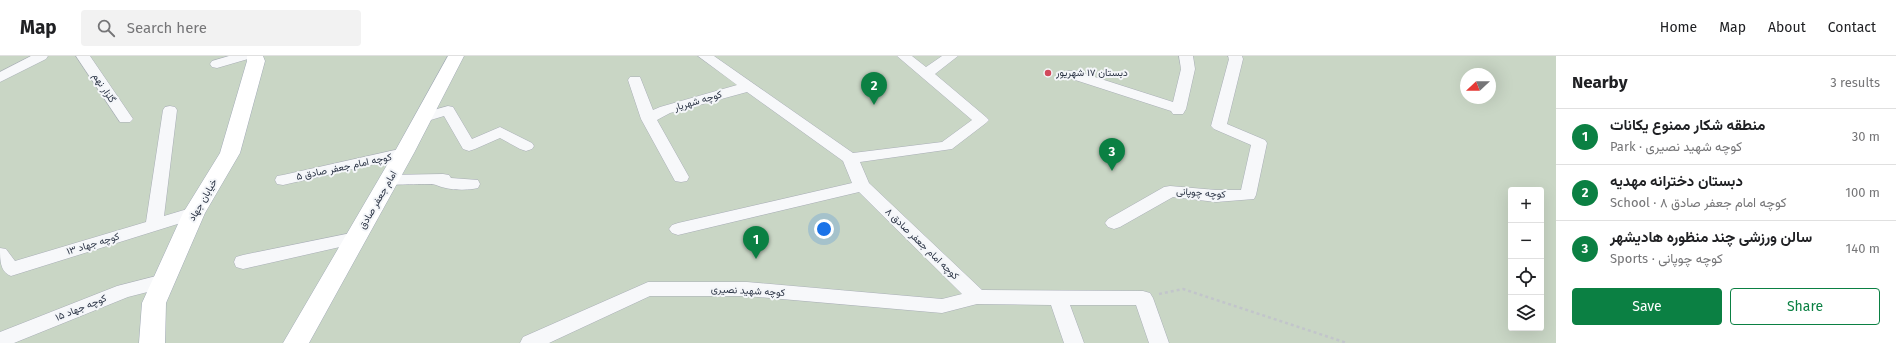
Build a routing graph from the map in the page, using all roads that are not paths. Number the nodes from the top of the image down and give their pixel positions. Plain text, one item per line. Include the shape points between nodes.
1 (41, 56) edge
2 (83, 56) edge
3 (243, 56) edge
4 (255, 56) edge
5 (456, 56) edge
6 (705, 56) edge
7 (904, 56) edge
8 (951, 56) edge
9 (1235, 56) edge
10 (1185, 57) edge
11 (217, 64) dead end
12 (926, 74) junction
13 (1071, 74) dead end
14 (0, 78) edge
15 (635, 80) dead end
16 (748, 87) junction
17 (170, 110) dead end
18 (424, 117) junction
19 (125, 119) dead end
20 (649, 119) junction
21 (526, 146) dead end
22 (404, 153) junction
23 (850, 158) junction
24 (681, 177) dead end
25 (283, 180) dead end
26 (389, 180) junction
27 (472, 184) dead end
28 (862, 186) junction
29 (194, 212) junction
30 (1114, 223) dead end
31 (154, 225) junction
32 (678, 229) dead end
33 (356, 238) junction
34 (0, 254) edge
35 (243, 262) dead end
36 (164, 281) junction
37 (977, 297) junction
38 (1058, 297) junction
39 (0, 340) edge
40 (152, 343) edge
41 (296, 343) edge
42 (530, 343) edge
43 (1074, 343) edge
44 (1159, 343) edge

1 - 14 street
2 - 19 street, گلزار نهم
3 - 11 street
4 - 29 main road, خیابان جهاد via 256,61 230,153
5 - 18 main road, امام جعفر صادق
6 - 16 street
7 - 12 street
8 - 12 street
9 - 30 street, کوچه چوپانی via 1219,126 1259,143 1248,195 1216,196 1170,191
10 - 13 street via 1188,69 1178,110
12 - 23 street via 981,120 946,146
15 - 20 street
16 - 20 street, کوچه شهریار via 665,110
16 - 23 street
17 - 31 street
18 - 21 street via 448,110 469,146 500,132
18 - 22 main road, امام جعفر صادق
20 - 24 street
22 - 25 street, کوچه امام جعفر صادق ۵
22 - 26 main road, امام جعفر صادق
23 - 28 street, کوچه امام جعفر صادق ۸
26 - 27 street via 443,179 443,183
26 - 33 main road, امام جعفر صادق
28 - 32 street
28 - 37 street, کوچه امام جعفر صادق ۸
29 - 31 street, کوچه جهاد ۱۳
29 - 36 main road, خیابان جهاد
31 - 34 street, کوچه جهاد ۱۳ via 11,269
33 - 35 street
33 - 41 main road, امام جعفر صادق
36 - 39 street, کوچه جهاد ۱۵ via 124,291
36 - 40 main road, خیابان جهاد via 154,303
37 - 38 street
37 - 42 street, کوچه شهید نصیری via 942,306 747,289 648,289
38 - 43 street
38 - 44 street via 1143,298

